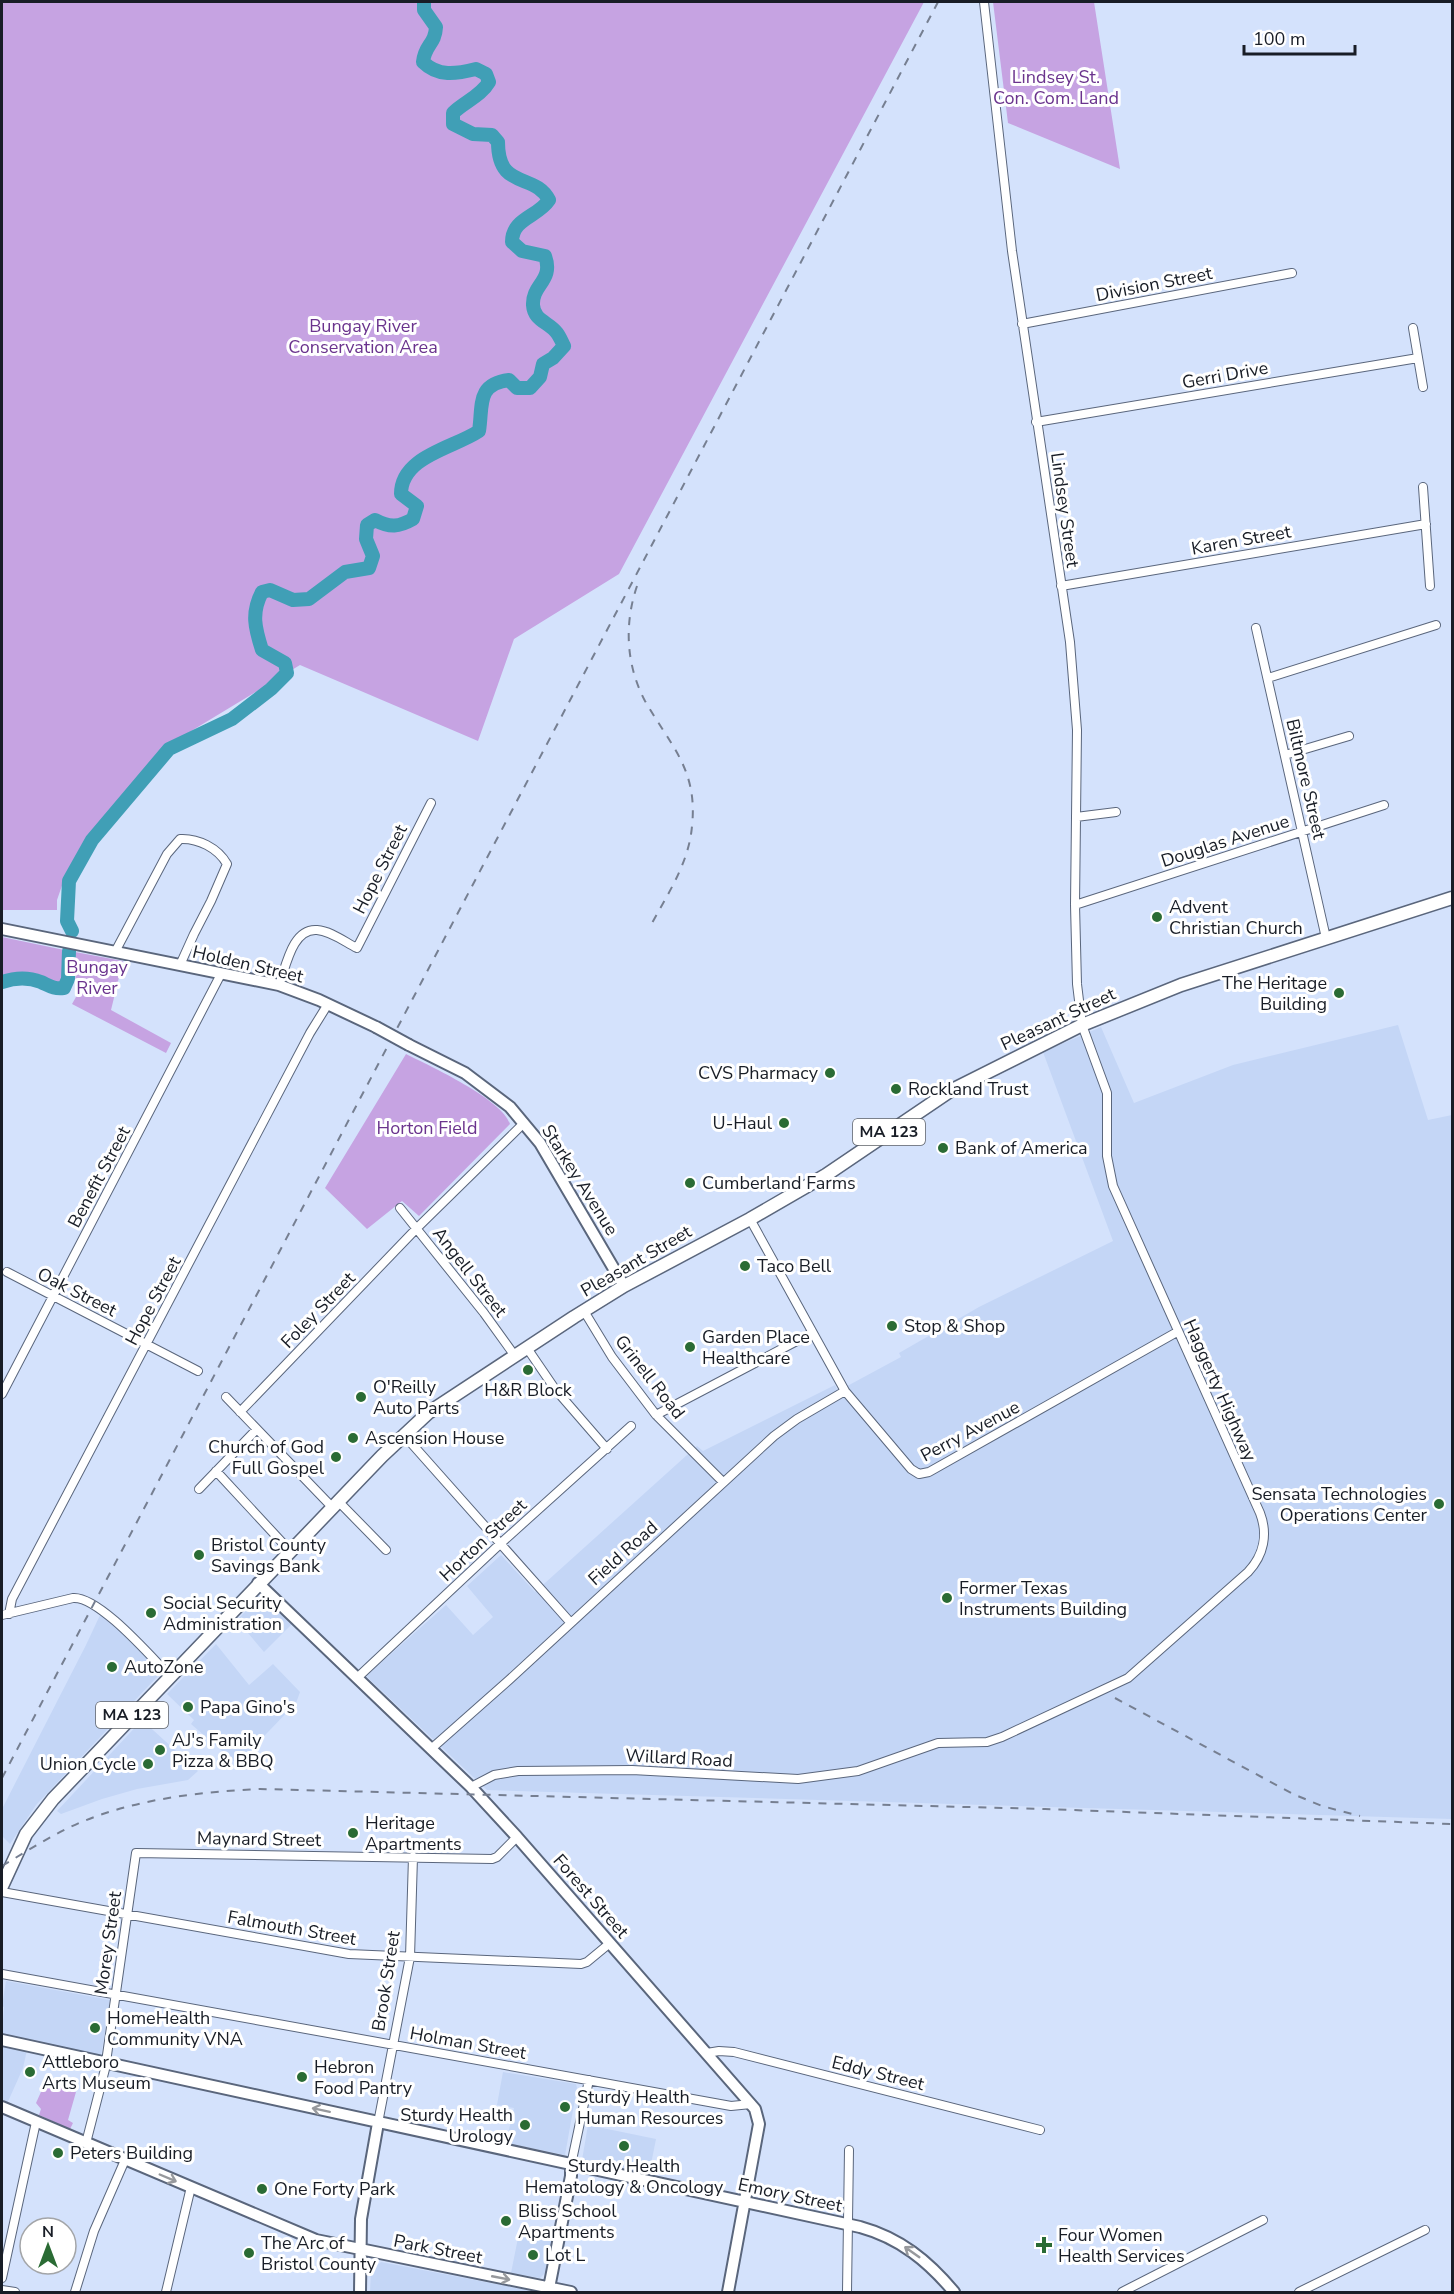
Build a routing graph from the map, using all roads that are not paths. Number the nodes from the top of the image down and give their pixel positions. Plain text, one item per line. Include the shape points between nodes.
1 (984, 2) edge
2 (1292, 273) dead end
3 (1022, 324) junction
4 (1413, 328) dead end
5 (1418, 358) junction
6 (1423, 387) dead end
7 (1036, 423) junction
8 (1423, 487) dead end
9 (1426, 524) junction
10 (1061, 586) junction
11 (1430, 586) dead end
12 (1436, 625) dead end
13 (1256, 628) dead end
14 (1268, 678) junction
15 (1349, 736) dead end
16 (1285, 755) junction
17 (431, 803) dead end
18 (1384, 805) dead end
19 (1116, 812) dead end
20 (1076, 817) junction
21 (1302, 832) junction
22 (1452, 898) edge
23 (1075, 905) junction
24 (2, 929) edge
25 (1326, 938) junction
26 (116, 952) junction
27 (180, 965) junction
28 (221, 974) junction
29 (279, 985) junction
30 (328, 1004) junction
31 (1082, 1025) junction
32 (525, 1123) junction
33 (400, 1208) dead end
34 (750, 1219) junction
35 (417, 1228) junction
36 (7, 1272) dead end
37 (624, 1286) junction
38 (53, 1297) junction
39 (584, 1311) junction
40 (1177, 1332) junction
41 (812, 1333) junction
42 (147, 1345) junction
43 (527, 1348) junction
44 (514, 1356) junction
45 (198, 1371) dead end
46 (845, 1391) junction
47 (2, 1394) edge
48 (226, 1396) dead end
49 (240, 1412) junction
50 (656, 1415) junction
51 (631, 1426) dead end
52 (256, 1430) junction
53 (404, 1435) junction
54 (607, 1449) junction
55 (216, 1471) junction
56 (723, 1482) junction
57 (199, 1489) dead end
58 (335, 1504) junction
59 (500, 1544) junction
60 (386, 1550) dead end
61 (290, 1551) junction
62 (258, 1583) junction
63 (5, 1614) edge
64 (570, 1622) junction
65 (170, 1676) junction
66 (357, 1678) junction
67 (431, 1749) junction
68 (886, 1760) joint
69 (471, 1787) junction
70 (517, 1838) junction
71 (136, 1853) joint
72 (413, 1857) junction
73 (2, 1886) edge
74 (2, 1892) edge
75 (127, 1914) junction
76 (610, 1943) junction
77 (410, 1957) junction
78 (2, 1974) edge
79 (116, 1995) junction
80 (2, 2040) edge
81 (393, 2045) junction
82 (707, 2054) junction
83 (106, 2064) junction
84 (589, 2080) junction
85 (752, 2104) junction
86 (2, 2107) edge
87 (36, 2122) junction
88 (378, 2123) junction
89 (1040, 2130) dead end
90 (86, 2143) junction
91 (849, 2150) dead end
92 (125, 2160) junction
93 (571, 2165) junction
94 (191, 2187) junction
95 (744, 2203) junction
96 (1263, 2220) dead end
97 (848, 2224) junction
98 (1425, 2230) dead end
99 (361, 2250) junction
100 (2, 2278) edge
101 (549, 2288) junction
102 (2, 2290) edge
103 (15, 2292) edge
104 (75, 2292) edge
105 (166, 2292) edge
106 (360, 2292) edge
107 (572, 2292) edge
108 (728, 2292) edge
109 (847, 2292) edge
110 (954, 2292) edge
111 (1122, 2292) edge
112 (1299, 2292) edge

1 - 3 street, Lindsey Street
2 - 3 street, Division Street
3 - 7 street, Lindsey Street
4 - 5 street
5 - 6 street
5 - 7 street, Gerri Drive
7 - 10 street, Lindsey Street
8 - 9 street
9 - 10 street, Karen Street
9 - 11 street
10 - 20 street, Lindsey Street via 1074,680
12 - 14 street
13 - 14 street, Biltmore Street
14 - 16 street, Biltmore Street
15 - 16 street
16 - 21 street, Biltmore Street
17 - 29 street, Hope Street via 357,948 329,933 306,933 296,940
18 - 21 street, Douglas Avenue
19 - 20 street
20 - 23 street, Lindsey Street
21 - 23 street, Douglas Avenue
21 - 25 street, Biltmore Street
22 - 25 highway, Pleasant Street / MA 123
23 - 31 street, Lindsey Street
24 - 26 main road, Holden Street
25 - 31 highway, Pleasant Street / MA 123 via 1181,985
26 - 27 main road, Holden Street
26 - 27 street via 167,854 180,839 189,839 214,848 227,864
27 - 28 main road, Holden Street
28 - 29 main road, Holden Street
28 - 38 street, Benefit Street
29 - 30 main road, Holden Street
30 - 32 main road, Holden Street, bridge via 475,1080
30 - 42 street, Hope Street
31 - 34 highway, Pleasant Street / MA 123 via 950,1091 826,1175
31 - 40 street, Haggerty Highway via 1107,1094 1107,1156 1113,1186
32 - 35 street, Foley Street
32 - 37 main road, Starkey Avenue
33 - 35 street, Angell Street
34 - 37 highway, Pleasant Street / MA 123
34 - 41 street, Perry Avenue
35 - 44 street, Angell Street
35 - 49 street, Foley Street
36 - 38 street, Oak Street
37 - 39 highway, Pleasant Street / MA 123
38 - 42 street, Oak Street
38 - 47 street, Benefit Street
39 - 43 highway, Pleasant Street / MA 123
39 - 50 street, Grinell Road via 612,1357
40 - 46 street, Perry Avenue via 923,1474 912,1470
40 - 68 street, Haggerty Highway via 1262,1518 1264,1539 1255,1564 1122,1682 992,1741 938,1743
41 - 46 street, Perry Avenue
41 - 50 street
42 - 45 street, Oak Street
42 - 63 street, Hope Street
43 - 44 highway, Pleasant Street / MA 123
43 - 54 street via 555,1389
44 - 53 highway, Pleasant Street / MA 123 via 428,1413
46 - 56 street, Field Road via 785,1428
48 - 49 street
49 - 52 street
50 - 56 street, Grinell Road
51 - 54 street, Horton Street
52 - 55 street
52 - 58 street
53 - 58 highway, Pleasant Street / MA 123
53 - 59 street
54 - 59 street, Horton Street
55 - 57 street
55 - 61 street
56 - 64 street, Field Road
58 - 60 street
58 - 61 highway, Pleasant Street / MA 123
59 - 64 street
59 - 66 street, Horton Street
61 - 62 highway, Pleasant Street / MA 123
62 - 65 highway, Pleasant Street / MA 123
62 - 66 main road, Forest Street
63 - 65 street via 81,1598 103,1610
64 - 67 street, Field Road
65 - 73 highway, Pleasant Street / MA 123 via 41,1813
66 - 67 main road, Forest Street
67 - 69 main road, Forest Street
68 - 69 street, Willard Road via 858,1771 798,1779 632,1770 518,1771 494,1775
69 - 70 main road, Forest Street
70 - 72 street, Maynard Street via 494,1858
70 - 76 main road, Forest Street
71 - 72 street, Maynard Street
71 - 75 street, Morey Street
72 - 77 street, Brook Street
74 - 75 street, Falmouth Street
75 - 77 street, Falmouth Street via 349,1954
75 - 79 street, Morey Street
76 - 77 street, Falmouth Street via 581,1964
76 - 82 main road, Forest Street
77 - 81 street, Brook Street
78 - 79 street, Holman Street
79 - 81 street, Holman Street
79 - 83 street, Morey Street
80 - 83 main road, Emory Street
81 - 84 street, Holman Street
81 - 88 street, Brook Street
82 - 85 main road, Forest Street
82 - 89 street, Eddy Street via 734,2052
88 -> 83 main road, Emory Street
83 - 90 street, Morey Street
84 - 85 street, Holman Street via 732,2106
84 - 93 street
85 - 95 main road via 759,2124
86 - 87 main road, Park Street
87 - 90 main road, Park Street
87 - 100 street
88 - 93 main road, Emory Street
88 - 99 main road, Brook Street via 363,2206
90 - 92 main road, Park Street
91 - 97 street
92 -> 94 main road, Park Street
92 - 104 street via 94,2231
93 - 95 main road, Emory Street
93 - 101 main road
94 - 99 main road, Park Street via 316,2240
94 - 105 street
95 - 97 main road, Emory Street
95 - 108 main road
96 - 111 street
97 - 109 street
110 -> 97 main road, Emory Street via 933,2268 907,2248 881,2234
98 - 112 street
99 -> 101 main road, Park Street
99 - 106 main road, Brook Street
101 - 107 main road, Park Street
102 - 103 street

